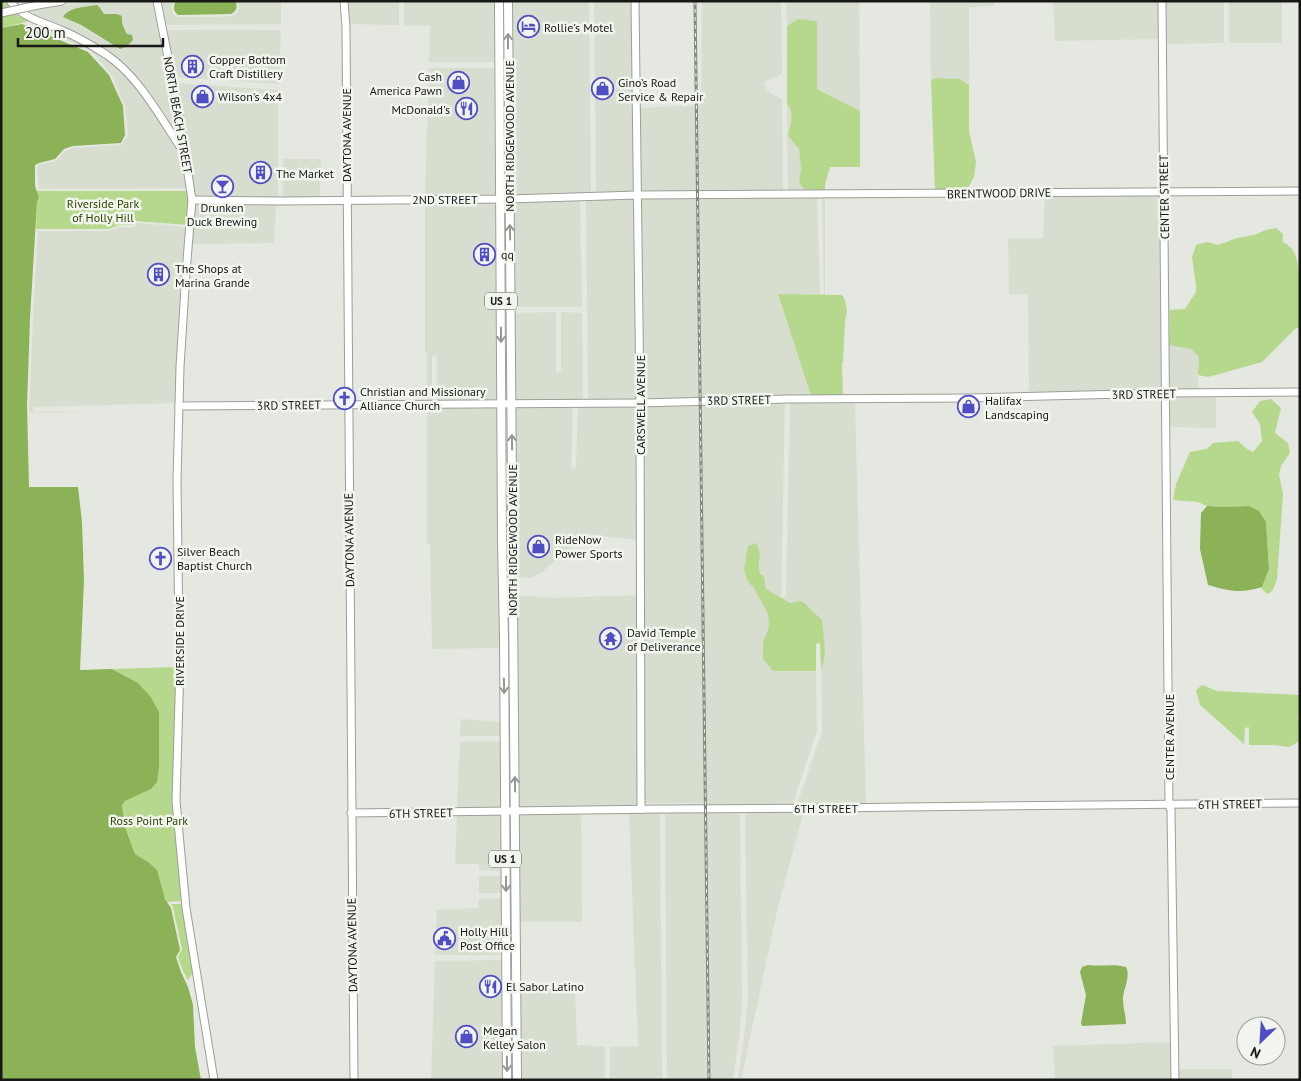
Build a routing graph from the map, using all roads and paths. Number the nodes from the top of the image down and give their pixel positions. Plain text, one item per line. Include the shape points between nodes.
1 (10, 1) edge
2 (62, 1) edge
3 (157, 1) edge
4 (344, 1) edge
5 (499, 1) edge
6 (508, 1) edge
7 (635, 1) edge
8 (1162, 1) edge
9 (1, 14) edge
10 (184, 153) junction
11 (1164, 191) junction
12 (1300, 191) edge
13 (637, 195) junction
14 (698, 196) joint
15 (500, 199) junction
16 (510, 199) junction
17 (192, 200) junction
18 (346, 200) junction
19 (1300, 392) edge
20 (1165, 393) junction
21 (640, 403) junction
22 (348, 404) junction
23 (502, 404) junction
24 (511, 404) junction
25 (179, 406) junction
26 (504, 638) junction
27 (504, 650) junction
28 (513, 650) junction
29 (514, 666) junction
30 (1300, 803) edge
31 (1169, 805) junction
32 (641, 809) junction
33 (505, 812) junction
34 (515, 812) junction
35 (351, 813) junction
36 (506, 958) junction
37 (516, 972) junction
38 (214, 1080) edge
39 (354, 1080) edge
40 (507, 1080) edge
41 (517, 1080) edge
42 (1174, 1080) edge

1 - 10 street via 21,12 86,42 120,66 143,91
2 - 9 street, bridge
3 - 10 street, NORTH BEACH STREET
4 - 18 street, DAYTONA AVENUE
5 - 15 main road, NORTH RIDGEWOOD AVENUE / US 1
16 -> 6 main road, NORTH RIDGEWOOD AVENUE / US 1
7 - 13 street, CARSWELL AVENUE
8 - 11 street, CENTER STREET
10 - 17 street, NORTH BEACH STREET
11 - 12 street, BRENTWOOD DRIVE
11 - 14 street, BRENTWOOD DRIVE
11 - 20 street, CENTER STREET
13 - 14 street, 2ND STREET
13 - 16 street, 2ND STREET
13 - 21 street, CARSWELL AVENUE
15 - 16 street, 2ND STREET
15 - 18 street, 2ND STREET
15 -> 23 main road, NORTH RIDGEWOOD AVENUE / US 1
24 -> 16 main road, NORTH RIDGEWOOD AVENUE / US 1
17 - 18 street, 2ND STREET
17 - 25 street, RIVERSIDE DRIVE
18 - 22 street, DAYTONA AVENUE
19 - 20 street, 3RD STREET
20 - 21 street, 3RD STREET
20 - 31 street, CENTER AVENUE
21 - 24 street, 3RD STREET
21 - 32 street, CARSWELL AVENUE
22 - 23 street, 3RD STREET
22 - 25 street, 3RD STREET
22 - 35 street, DAYTONA AVENUE
23 - 24 street, 3RD STREET
23 - 26 main road, NORTH RIDGEWOOD AVENUE / US 1
28 -> 24 main road, NORTH RIDGEWOOD AVENUE / US 1
25 - 38 street, RIVERSIDE DRIVE via 180,665 176,801 186,908
26 - 27 main road, NORTH RIDGEWOOD AVENUE / US 1
26 - 28 main road
27 - 29 main road
27 -> 33 main road, NORTH RIDGEWOOD AVENUE / US 1
28 - 29 main road, NORTH RIDGEWOOD AVENUE / US 1
34 -> 29 main road, NORTH RIDGEWOOD AVENUE / US 1
30 - 31 street, 6TH STREET
31 - 32 street, 6TH STREET
31 - 42 street, CENTER AVENUE
32 - 34 street, 6TH STREET
33 - 34 street, 6TH STREET
33 - 35 street, 6TH STREET
33 -> 36 main road, NORTH RIDGEWOOD AVENUE / US 1
34 - 37 main road, NORTH RIDGEWOOD AVENUE / US 1
35 - 39 street, DAYTONA AVENUE
36 - 37 main road
36 -> 40 main road, NORTH RIDGEWOOD AVENUE / US 1
37 - 41 main road, NORTH RIDGEWOOD AVENUE / US 1

